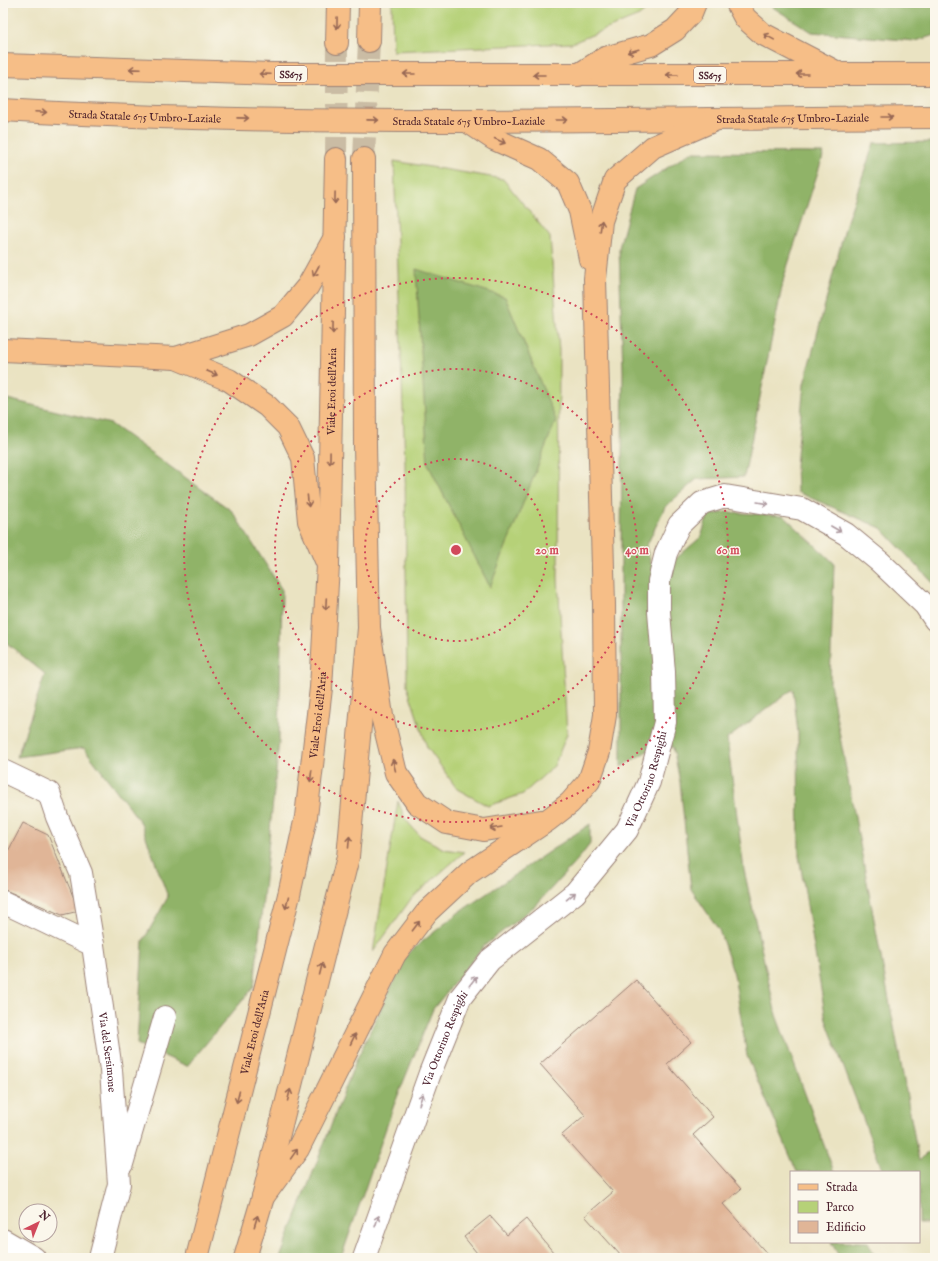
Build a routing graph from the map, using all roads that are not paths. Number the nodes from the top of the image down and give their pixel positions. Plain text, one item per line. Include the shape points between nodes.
1 (338, 3) edge
2 (370, 3) edge
3 (695, 3) edge
4 (737, 3) edge
5 (369, 41) tunnel mouth
6 (337, 43) tunnel mouth
7 (3, 65) edge
8 (841, 74) junction
9 (932, 74) edge
10 (578, 75) junction
11 (3, 110) edge
12 (935, 117) edge
13 (717, 119) junction
14 (467, 121) junction
15 (336, 159) tunnel mouth
16 (364, 159) tunnel mouth
17 (335, 237) junction
18 (595, 279) junction
19 (3, 350) edge
20 (176, 358) junction
21 (328, 565) junction
22 (935, 620) edge
23 (369, 628) junction
24 (3, 771) edge
25 (548, 820) junction
26 (3, 902) edge
27 (93, 946) junction
28 (165, 1017) dead end
29 (118, 1176) junction
30 (263, 1197) junction
31 (3, 1240) edge
32 (34, 1258) edge
33 (100, 1258) edge
34 (197, 1258) edge
35 (245, 1258) edge
36 (364, 1258) edge

1 -> 6 main road
2 - 5 main road
3 -> 10 main road via 691,13 675,30 651,45 605,58
8 -> 4 main road via 763,34 745,18
10 -> 7 main road, SS675 via 273,74
8 - 9 main road, SS675
8 -> 10 main road, SS675
11 -> 14 main road, Strada Statale 675 Umbro-Laziale via 78,115
13 -> 12 main road, Strada Statale 675 Umbro-Laziale
14 -> 13 main road, Strada Statale 675 Umbro-Laziale
18 -> 13 main road via 601,221 615,180 653,147
14 -> 18 main road via 494,139 539,159 568,183 580,211
15 -> 17 main road, Viale Eroi dell'Aria
16 - 23 main road via 365,445
17 -> 20 main road via 308,286 283,316 249,335
17 -> 21 main road, Viale Eroi dell'Aria
18 - 25 main road via 605,716 589,781 570,803
19 - 20 main road
20 -> 21 main road via 229,380 267,406 288,427 303,458 309,521
21 -> 34 main road, Viale Eroi dell'Aria via 321,688 306,817 289,895
36 -> 22 street, Via Ottorino Respighi via 430,1073 460,998 490,960 575,893 627,830 649,782 665,722 659,581 666,553 679,525 702,503 725,496 802,509 846,534 880,562 925,605
25 -> 23 main road via 484,830 447,823 417,803 396,773 382,716
30 -> 23 main road via 348,857
24 - 27 street, Via del Sersimone via 49,793 81,873
30 -> 25 main road via 298,1149 395,954 427,912 470,872
26 - 27 street
27 - 29 street, Via del Sersimone via 111,1070
28 - 29 street
29 - 33 street, Via del Sersimone via 119,1184
35 -> 30 main road
31 - 32 street

